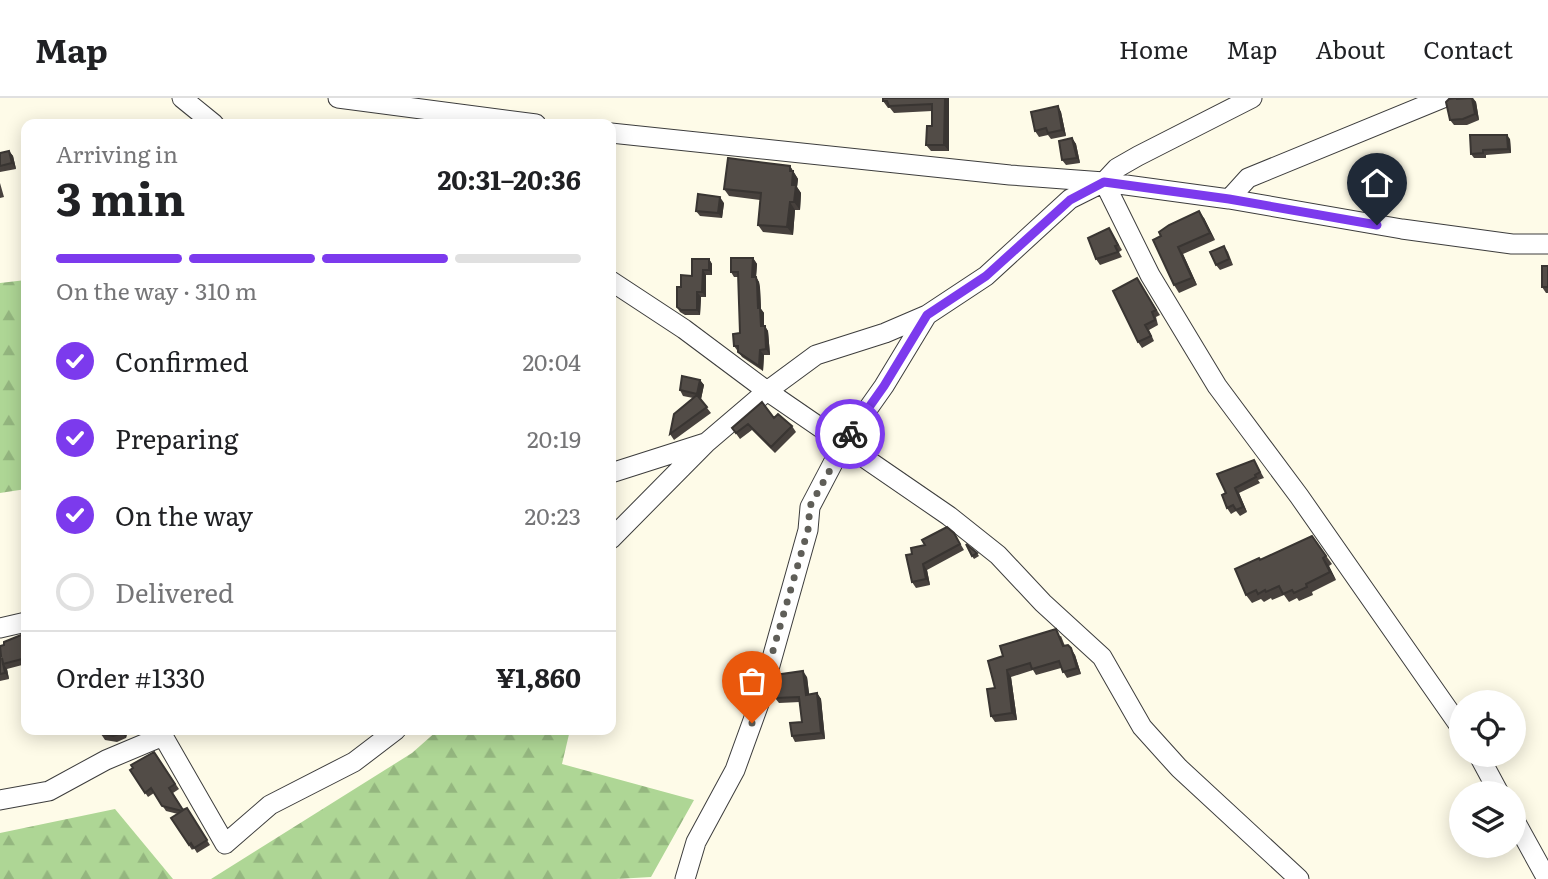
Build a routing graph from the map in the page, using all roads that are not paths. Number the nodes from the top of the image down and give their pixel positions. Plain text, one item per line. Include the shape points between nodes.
1 (182, 98) edge
2 (338, 98) edge
3 (1252, 98) edge
4 (1443, 98) edge
5 (208, 119) edge
6 (498, 119) edge
7 (616, 135) edge
8 (1104, 182) junction
9 (1229, 199) junction
10 (1548, 244) edge
11 (616, 284) edge
12 (927, 315) junction
13 (767, 391) junction
14 (706, 443) junction
15 (843, 444) junction
16 (616, 471) edge
17 (616, 534) edge
18 (21, 623) edge
19 (0, 628) edge
20 (1449, 711) edge
21 (389, 735) edge
22 (0, 800) edge
23 (1526, 840) edge
24 (685, 879) edge
25 (1299, 879) edge
26 (1548, 879) edge

1 - 5 street
2 - 6 street
3 - 8 street via 1138,156
4 - 9 street via 1248,178
7 - 8 street
8 - 9 street
8 - 12 street via 1070,200 986,276
8 - 20 street via 1150,275 1217,386
9 - 10 street via 1402,229 1512,244
11 - 13 street
12 - 13 street via 816,355
12 - 15 street
13 - 14 street
13 - 15 street
14 - 16 street
14 - 17 street
15 - 24 street via 810,506 808,530 744,746 696,842
15 - 25 street via 998,555 1101,657 1142,727 1179,768
18 - 19 street
21 - 22 street via 354,762 270,805 225,844 163,736 49,791
23 - 26 street

